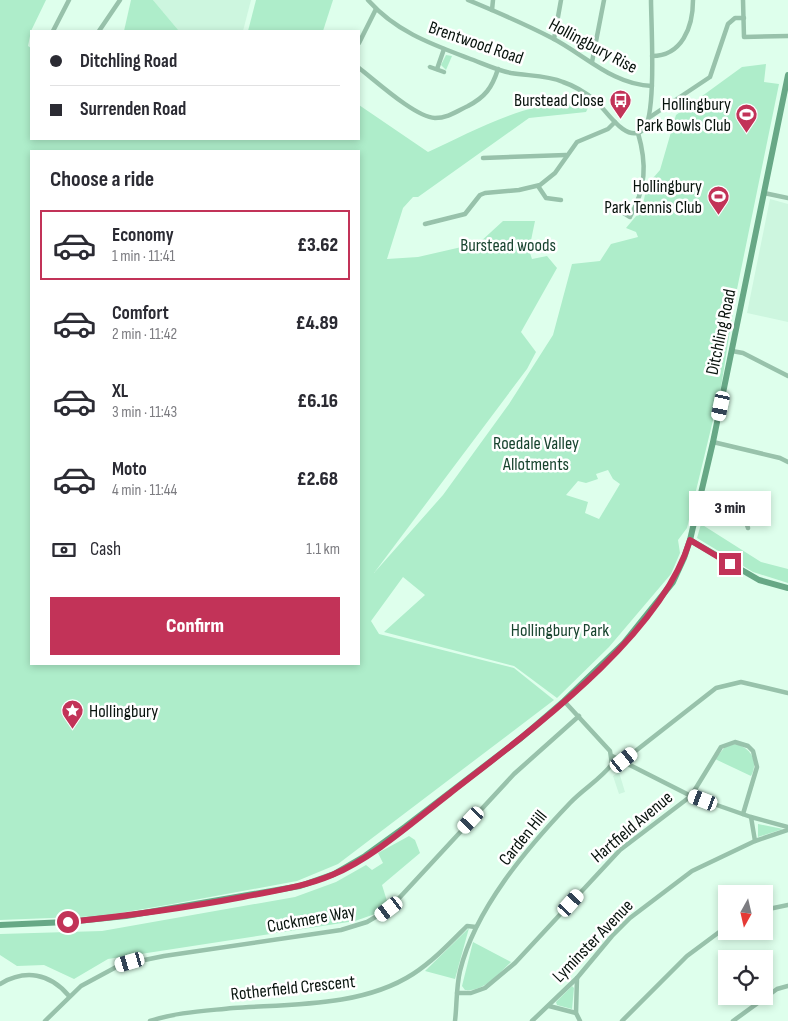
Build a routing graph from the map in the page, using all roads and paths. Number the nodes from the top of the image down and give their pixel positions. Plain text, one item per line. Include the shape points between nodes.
1 (69, 0) edge
2 (120, 0) edge
3 (368, 0) edge
4 (468, 0) edge
5 (494, 0) edge
6 (561, 0) edge
7 (604, 0) edge
8 (651, 0) edge
9 (693, 0) edge
10 (743, 0) edge
11 (376, 9) junction
12 (492, 10) junction
13 (744, 18) junction
14 (54, 30) edge
15 (100, 30) edge
16 (788, 36) edge
17 (554, 39) junction
18 (360, 41) edge
19 (444, 49) junction
20 (652, 56) junction
21 (592, 62) junction
22 (430, 67) dead end
23 (360, 69) edge
24 (437, 69) junction
25 (498, 69) junction
26 (444, 72) dead end
27 (788, 79) edge
28 (652, 86) junction
29 (650, 116) junction
30 (615, 122) junction
31 (638, 133) junction
32 (566, 155) junction
33 (483, 158) dead end
34 (538, 186) junction
35 (764, 193) junction
36 (788, 198) edge
37 (561, 200) dead end
38 (622, 212) dead end
39 (425, 224) dead end
40 (732, 351) junction
41 (788, 376) edge
42 (713, 442) junction
43 (788, 462) edge
44 (757, 494) dead end
45 (701, 497) junction
46 (742, 509) junction
47 (748, 528) dead end
48 (690, 540) junction
49 (788, 588) edge
50 (788, 693) edge
51 (564, 701) junction
52 (579, 716) junction
53 (612, 756) junction
54 (624, 760) junction
55 (692, 796) junction
56 (743, 814) junction
57 (751, 817) junction
58 (788, 829) edge
59 (755, 841) junction
60 (788, 905) edge
61 (773, 908) edge
62 (0, 925) edge
63 (476, 927) junction
64 (718, 934) edge
65 (577, 978) junction
66 (0, 984) edge
67 (788, 986) edge
68 (457, 993) junction
69 (69, 996) junction
70 (549, 1006) junction
71 (576, 1013) junction
72 (172, 1014) junction
73 (49, 1018) edge
74 (45, 1021) edge
75 (150, 1021) edge
76 (170, 1021) edge
77 (455, 1021) edge
78 (532, 1021) edge
79 (580, 1021) edge
80 (622, 1021) edge
81 (733, 1021) edge

1 - 14 street
2 - 15 street
3 - 11 street, Brentwood Road
4 - 12 street, Hollingbury Rise
5 - 12 street
6 - 17 street
7 - 21 street
8 - 20 street
9 - 20 street via 693,16 682,41 670,53
10 - 13 street
11 - 18 street
11 - 19 street, Brentwood Road via 404,30
12 - 17 street, Hollingbury Rise
13 - 16 street via 744,37
13 - 29 street via 735,18 728,24 708,79
17 - 21 street, Hollingbury Rise
19 - 24 street
19 - 25 street, Brentwood Road
20 - 28 street
21 - 28 street, Hollingbury Rise via 628,83
22 - 24 street
23 - 25 street via 418,112 435,118 451,115 484,96
24 - 26 street
25 - 30 street, Brentwood Road via 566,83 591,97
27 - 35 street, Ditchling Road
28 - 29 street
29 - 31 street via 647,126
30 - 31 street, Brentwood Road via 629,132
30 - 32 street via 604,131 576,142
31 - 38 street via 645,161 644,184 630,217
32 - 33 street
32 - 34 street via 555,173
34 - 37 street via 546,198
34 - 39 street via 485,193 465,214
35 - 36 street
35 - 40 street, Ditchling Road
40 - 41 street via 743,353
40 - 42 street, Ditchling Road
42 - 43 street
42 - 45 street, Ditchling Road
44 - 46 street
45 - 46 street
45 - 48 street, Ditchling Road
46 - 47 street
48 - 49 street via 759,580
48 - 51 street, Ditchling Road via 673,582 658,603 624,643
50 - 54 street via 741,682 716,688
51 - 52 street
51 - 62 street, Ditchling Road via 417,818 334,874 300,886 126,916
52 - 53 street
52 - 69 street, Cuckmere Way via 514,774 413,884 379,916 341,930 130,962 107,971
53 - 54 street
53 - 63 street, Carden Hill via 610,766 571,801 538,839
54 - 55 street
55 - 56 street
55 - 56 street via 721,747 742,743 753,751 757,760
55 - 68 street, Hartfield Avenue via 620,850 546,932 491,983 471,993
56 - 57 street
57 - 58 street
57 - 59 street
58 - 59 street, Lyminster Avenue
59 - 65 street, Lyminster Avenue via 692,871 636,913
60 - 61 street
63 - 68 street, Carden Hill via 463,962
63 - 72 street, Rotherfield Crescent via 467,926 422,968 375,992 319,1001
64 - 80 street via 687,956
65 - 70 street, Lyminster Avenue
65 - 71 street
66 - 69 street via 20,975 41,976 52,980
67 - 81 street via 776,989
68 - 77 street, Carden Hill
69 - 73 street, Cuckmere Way
70 - 71 street
70 - 78 street, Lyminster Avenue
71 - 79 street
72 - 75 street, Rotherfield Crescent
72 - 76 street
73 - 74 street, Cuckmere Way

